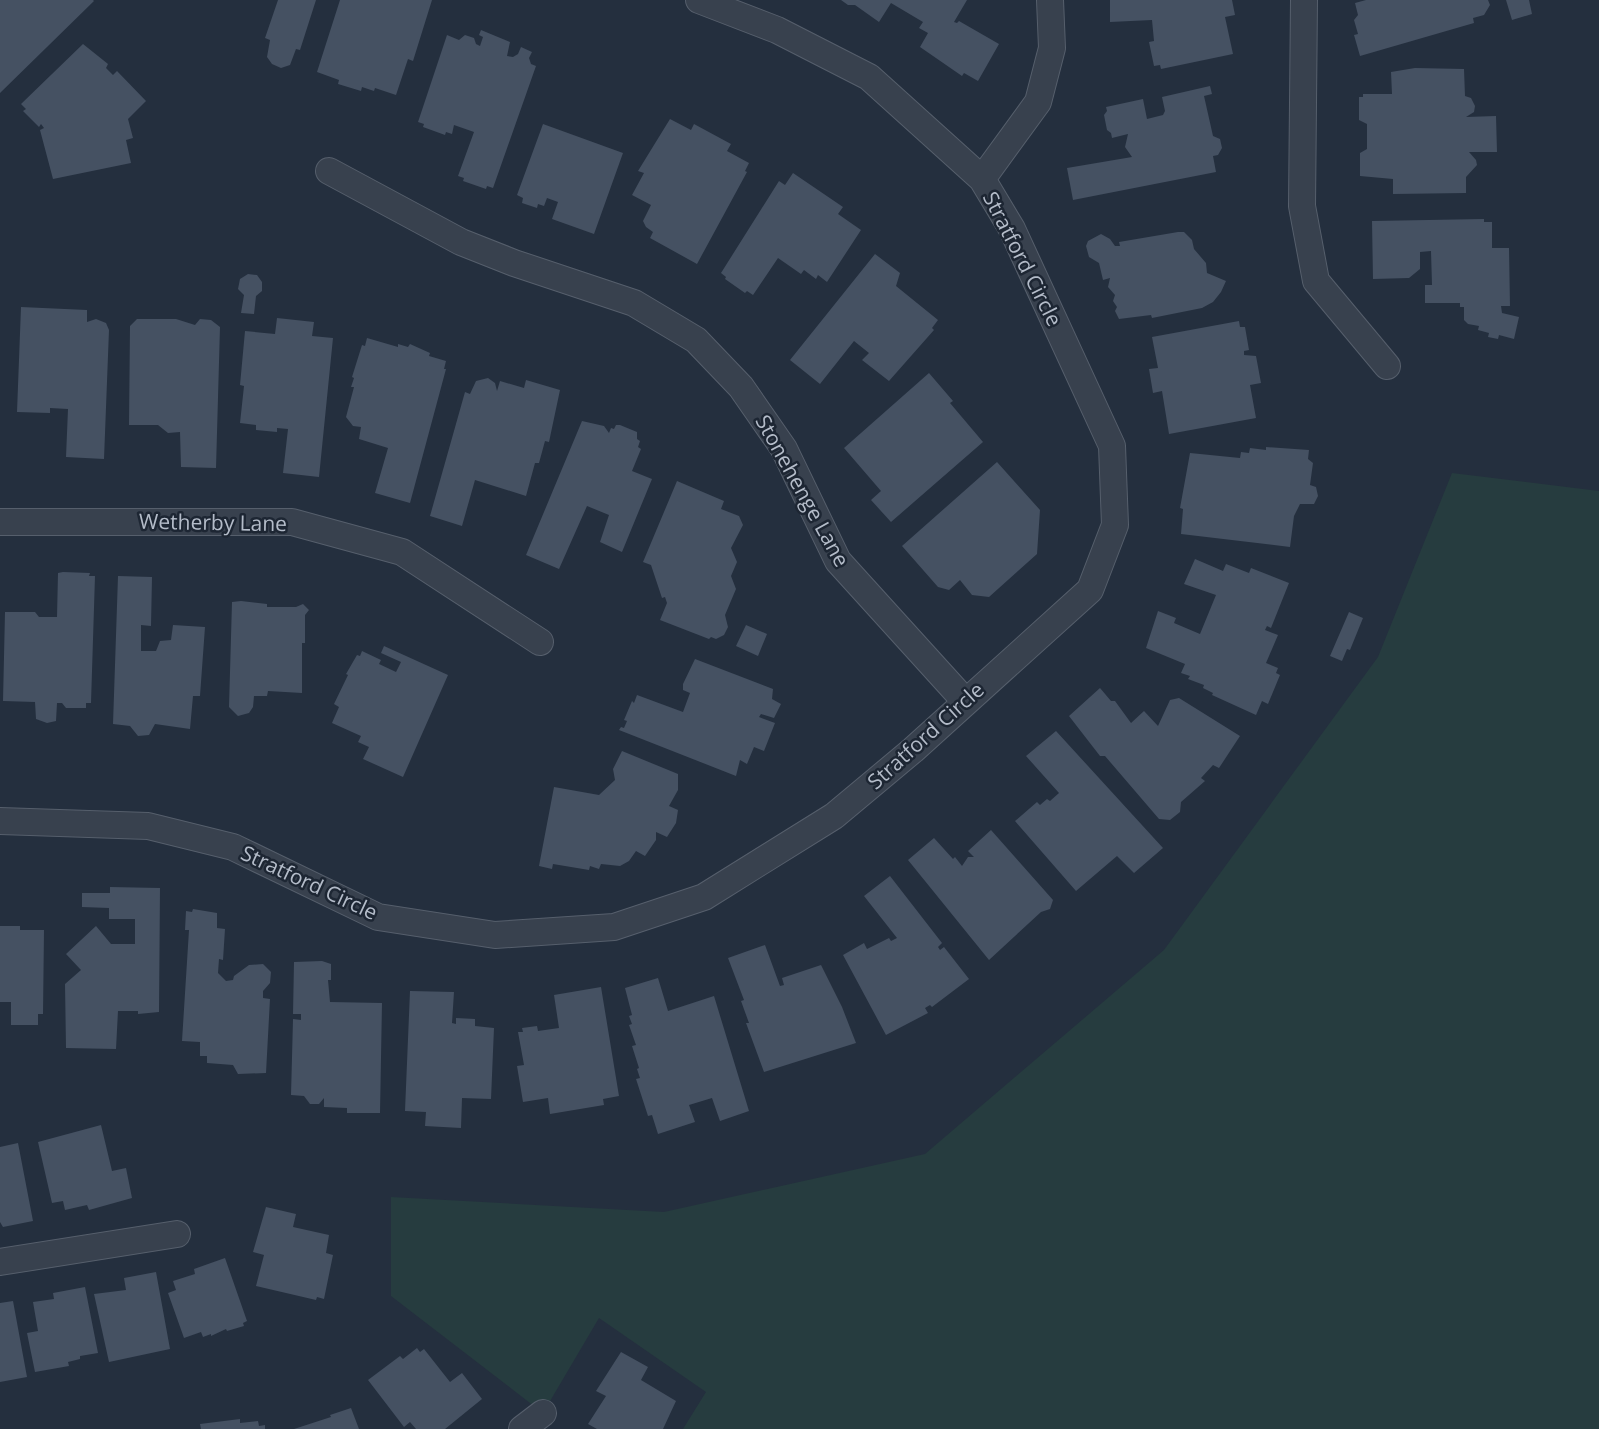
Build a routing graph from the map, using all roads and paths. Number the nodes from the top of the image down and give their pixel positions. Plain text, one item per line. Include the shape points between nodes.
1 (699, 0) edge
2 (1050, 0) edge
3 (1304, 0) edge
4 (329, 171) dead end
5 (982, 179) junction
6 (1387, 366) dead end
7 (0, 522) edge
8 (540, 642) dead end
9 (964, 701) junction
10 (0, 821) edge
11 (177, 1234) dead end
12 (0, 1262) edge
13 (543, 1413) dead end
14 (522, 1429) edge

1 - 5 street, Stratford Circle via 777,30 868,77
2 - 5 street via 1052,48 1038,102
3 - 6 street via 1302,206 1316,281
4 - 9 street, Stonehenge Lane via 461,242 634,303 696,340 741,387 784,449 838,561
5 - 9 street, Stratford Circle via 1012,229 1112,446 1114,525 1090,590
7 - 8 street, Wetherby Lane via 291,522 402,552
9 - 10 street, Stratford Circle via 834,816 704,897 614,927 495,935 378,917 233,847 148,826
11 - 12 street
13 - 14 street

